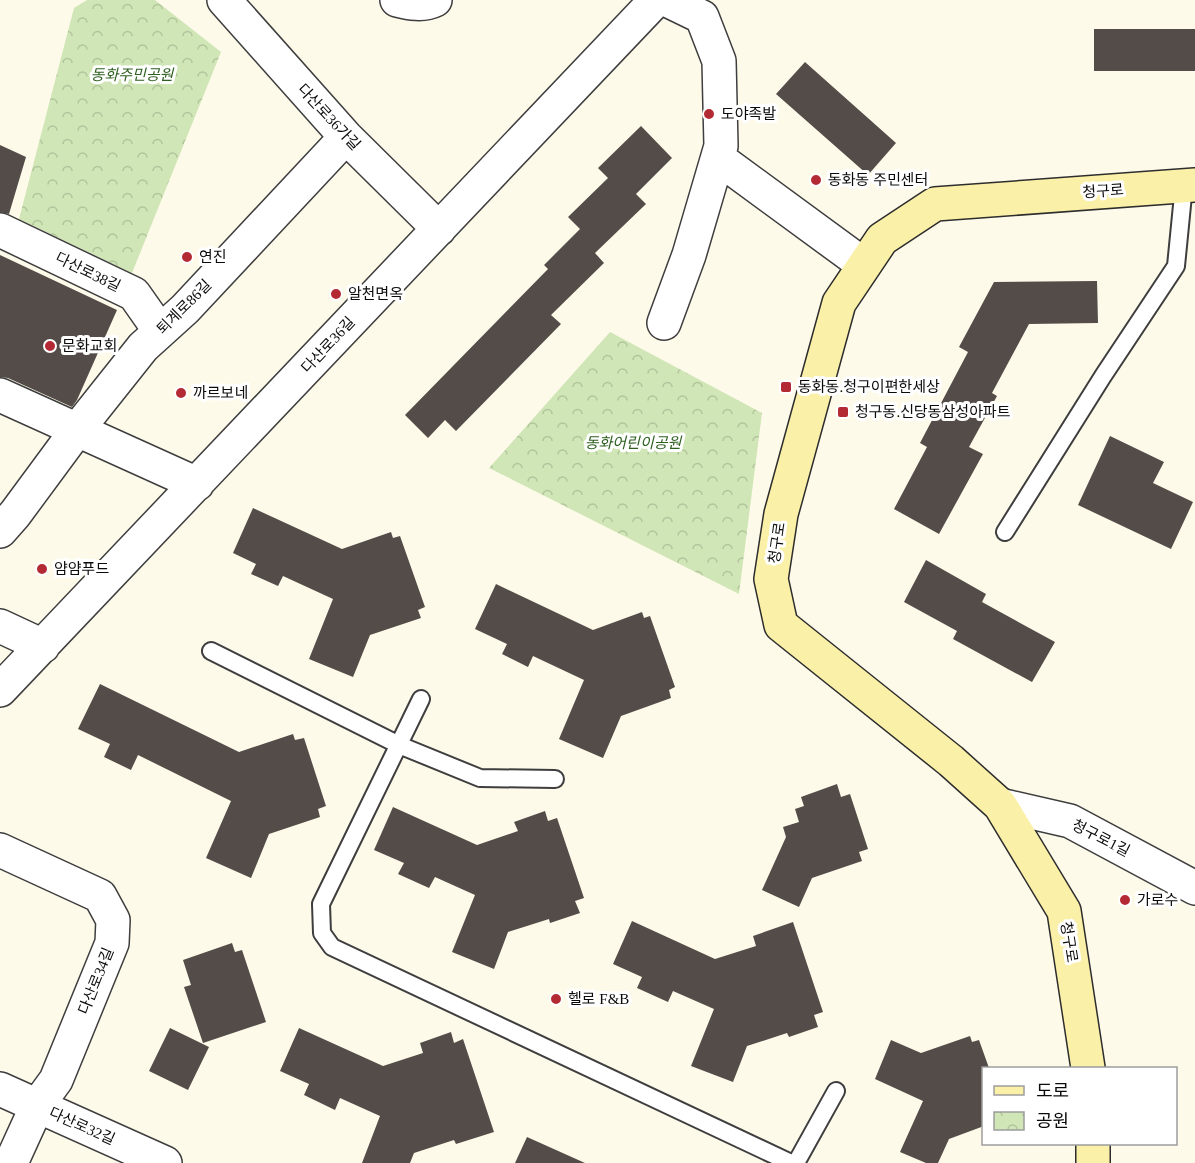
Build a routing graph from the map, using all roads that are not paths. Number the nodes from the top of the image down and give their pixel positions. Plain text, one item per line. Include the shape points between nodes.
1 (224, 0) edge
2 (656, 0) edge
3 (667, 0) edge
4 (346, 137) junction
5 (718, 158) junction
6 (1190, 185) edge
7 (439, 229) junction
8 (0, 230) edge
9 (864, 264) junction
10 (664, 323) dead end
11 (160, 331) junction
12 (0, 395) edge
13 (77, 430) junction
14 (197, 484) junction
15 (3, 523) edge
16 (1005, 532) dead end
17 (0, 626) edge
18 (43, 646) junction
19 (211, 651) dead end
20 (0, 690) edge
21 (421, 699) dead end
22 (399, 745) junction
23 (555, 779) dead end
24 (1000, 805) junction
25 (0, 850) edge
26 (1195, 888) edge
27 (1088, 1067) edge
28 (0, 1089) edge
29 (836, 1091) dead end
30 (37, 1106) junction
31 (1093, 1145) edge
32 (10, 1163) edge
33 (165, 1163) edge
34 (794, 1163) edge
35 (1093, 1163) edge

1 - 4 street, 다산로36가길
2 - 7 street, 다산로36길
3 - 5 street via 702,17 719,61
4 - 7 street, 다산로36가길
4 - 11 street, 퇴계로86길
5 - 9 street
5 - 10 street
6 - 9 main road, 청구로 via 934,204 882,238
6 - 16 lane via 1176,266
7 - 14 street, 다산로36길
8 - 11 street, 다산로38길 via 134,294
9 - 24 main road, 청구로 via 838,303 781,514 771,579 781,625
11 - 13 street, 퇴계로86길
12 - 13 street
13 - 14 street
13 - 15 street, 퇴계로86길
14 - 18 street, 다산로36길
17 - 18 street
18 - 20 street, 다산로36길
19 - 22 lane
21 - 22 lane
22 - 23 lane via 480,778
22 - 34 lane via 321,904 322,933 332,947
24 - 26 street, 청구로1길 via 1070,821
24 - 27 main road, 청구로 via 1064,911
25 - 30 street, 다산로34길 via 100,896 113,920 112,943 56,1080
28 - 30 street, 다산로32길
29 - 34 lane
30 - 32 street, 다산로34길
30 - 33 street, 다산로32길
31 - 35 main road

